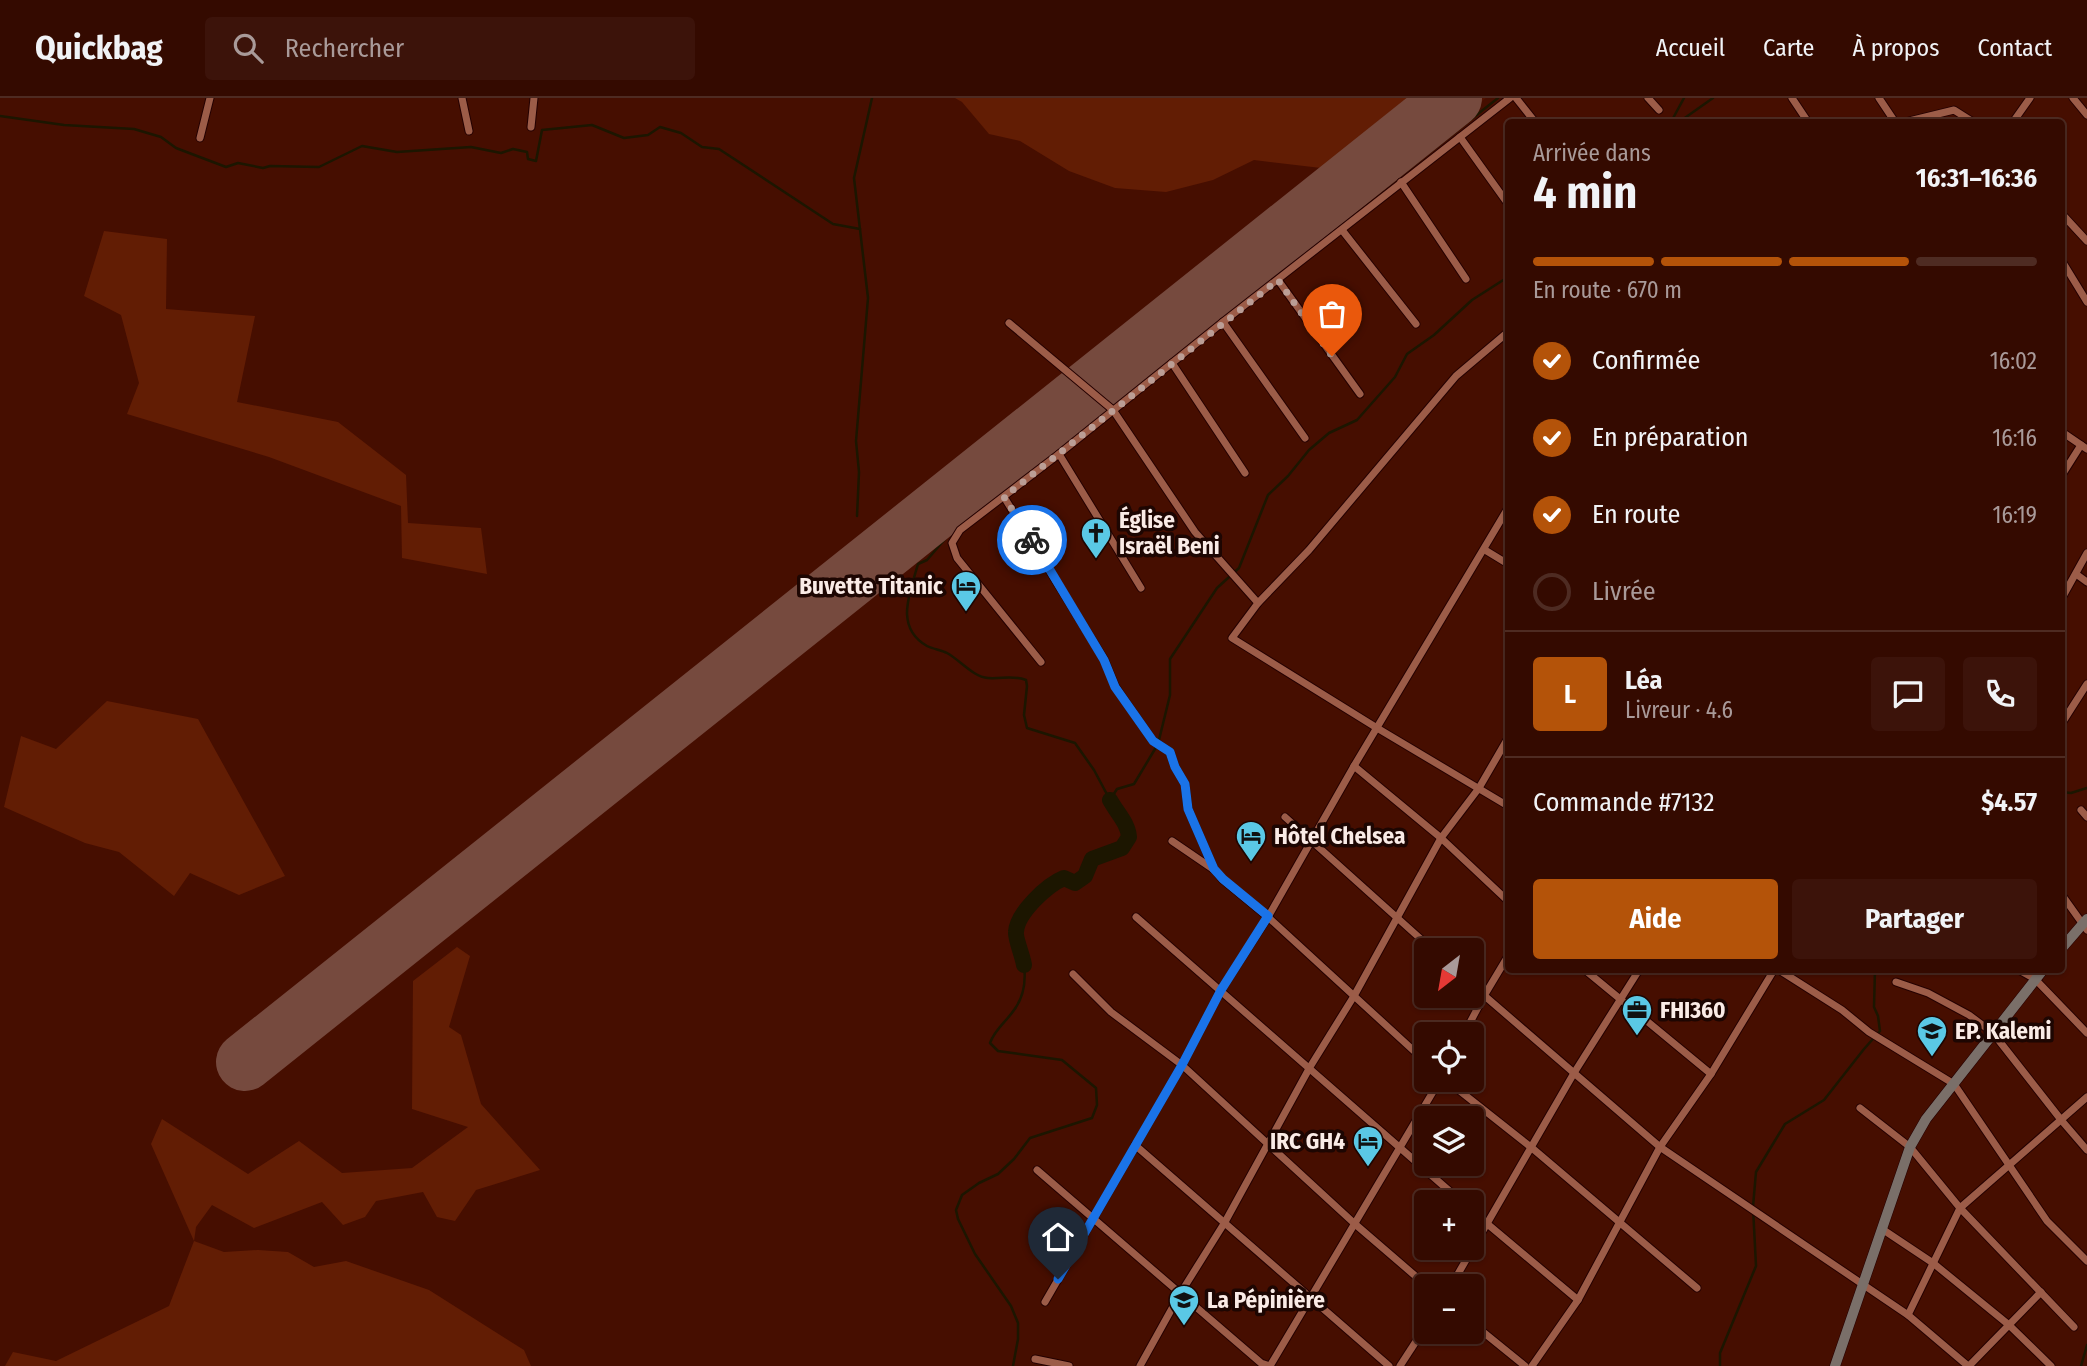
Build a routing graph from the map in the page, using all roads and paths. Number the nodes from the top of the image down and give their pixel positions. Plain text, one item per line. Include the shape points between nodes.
1 (211, 98) edge
2 (462, 98) edge
3 (534, 98) edge
4 (1510, 98) edge
5 (1516, 98) edge
6 (1648, 98) edge
7 (1792, 98) edge
8 (1879, 98) edge
9 (2073, 98) edge
10 (2025, 100) edge
11 (1659, 110) dead end
12 (2087, 115) edge
13 (1533, 119) edge
14 (1806, 119) edge
15 (1893, 119) edge
16 (1923, 119) edge
17 (1968, 119) edge
18 (2015, 119) edge
19 (531, 127) dead end
20 (468, 131) dead end
21 (1460, 136) junction
22 (200, 138) dead end
23 (1401, 182) junction
24 (1505, 200) edge
25 (2065, 217) edge
26 (1342, 230) junction
27 (2087, 241) edge
28 (2065, 270) edge
29 (1466, 279) dead end
30 (1278, 280) junction
31 (2087, 302) edge
32 (1223, 322) junction
33 (1009, 323) dead end
34 (1416, 324) dead end
35 (1505, 335) edge
36 (1172, 363) junction
37 (1360, 394) dead end
38 (1113, 410) junction
39 (2065, 434) edge
40 (1305, 438) dead end
41 (2084, 447) edge
42 (1059, 454) junction
43 (2065, 471) edge
44 (1245, 473) dead end
45 (1004, 497) junction
46 (1505, 513) edge
47 (1485, 550) junction
48 (2087, 553) edge
49 (1505, 562) edge
50 (2076, 573) junction
51 (2087, 582) edge
52 (1141, 588) dead end
53 (2065, 593) edge
54 (1258, 603) junction
55 (1041, 662) dead end
56 (2087, 684) edge
57 (2065, 718) edge
58 (1377, 728) junction
59 (1505, 743) edge
60 (1354, 766) junction
61 (1479, 788) junction
62 (1505, 804) edge
63 (2081, 810) dead end
64 (1285, 817) dead end
65 (2087, 817) edge
66 (1441, 838) junction
67 (1172, 841) dead end
68 (1311, 842) junction
69 (1214, 869) junction
70 (1505, 898) edge
71 (2065, 899) edge
72 (1268, 916) junction
73 (1136, 917) dead end
74 (1398, 919) junction
75 (2085, 924) edge
76 (1419, 938) edge
77 (2065, 945) edge
78 (1505, 961) edge
79 (1588, 973) edge
80 (1637, 973) edge
81 (1774, 973) edge
82 (1781, 973) edge
83 (2024, 973) edge
84 (2040, 973) edge
85 (1073, 974) dead end
86 (2035, 979) junction
87 (1896, 982) dead end
88 (1221, 990) junction
89 (1354, 996) junction
90 (1484, 996) joint
91 (1620, 1000) junction
92 (1993, 1033) junction
93 (2087, 1033) edge
94 (1414, 1051) edge
95 (1182, 1065) junction
96 (1310, 1067) junction
97 (1574, 1073) junction
98 (1711, 1073) junction
99 (1955, 1084) junction
100 (1433, 1092) edge
101 (1461, 1092) edge
102 (2087, 1097) edge
103 (1860, 1108) dead end
104 (2062, 1121) junction
105 (1267, 1144) junction
106 (1135, 1146) junction
107 (1660, 1147) junction
108 (1910, 1147) junction
109 (1399, 1148) junction
110 (1532, 1149) junction
111 (2087, 1150) edge
112 (2009, 1167) junction
113 (1037, 1170) dead end
114 (1448, 1190) edge
115 (1960, 1208) junction
116 (1094, 1217) junction
117 (1484, 1221) edge
118 (1225, 1222) junction
119 (1620, 1223) junction
120 (1355, 1224) junction
121 (1487, 1224) junction
122 (1882, 1230) junction
123 (2087, 1261) edge
124 (1933, 1263) junction
125 (1458, 1274) edge
126 (1414, 1275) edge
127 (1862, 1284) junction
128 (1697, 1288) dead end
129 (2041, 1293) junction
130 (1180, 1294) junction
131 (1311, 1298) junction
132 (1578, 1300) junction
133 (1045, 1302) dead end
134 (1908, 1315) junction
135 (2008, 1325) junction
136 (2074, 1327) dead end
137 (1484, 1333) edge
138 (1414, 1344) edge
139 (1035, 1359) dead end
140 (1069, 1366) edge
141 (1140, 1366) edge
142 (1270, 1366) edge
143 (1389, 1366) edge
144 (1400, 1366) edge
145 (1525, 1366) edge
146 (1532, 1366) edge
147 (1835, 1366) edge
148 (1968, 1366) edge
149 (2051, 1366) edge

1 - 22 street
2 - 20 street
3 - 19 street
4 - 21 street
5 - 13 street
6 - 11 street
7 - 14 street
8 - 15 street
9 - 12 street
10 - 18 street
16 - 17 street via 1954,110
21 - 23 street
21 - 24 street
23 - 26 street
23 - 29 street
25 - 27 street
26 - 30 street
26 - 34 street
28 - 31 street
30 - 32 street
30 - 37 street
32 - 36 street
32 - 40 street
33 - 38 street
35 - 54 street via 1456,376 1309,550
36 - 38 street
36 - 44 street
38 - 42 street
38 - 54 street via 1195,533
39 - 41 street
41 - 43 street
42 - 45 street
42 - 52 street
45 - 55 street via 960,530 952,543 957,558
45 - 69 street via 1104,660 1115,687 1153,741 1170,752
46 - 47 street
47 - 49 street
47 - 58 street
48 - 50 street
50 - 51 street
50 - 53 street
54 - 58 street via 1233,639
56 - 57 street
58 - 60 street
58 - 61 street
59 - 61 street
60 - 66 street
60 - 68 street
61 - 62 street
61 - 66 street
63 - 65 street
64 - 68 street
66 - 70 street
66 - 74 street
67 - 69 street
68 - 72 street
68 - 74 street
69 - 72 street
71 - 75 street
72 - 88 street
72 - 89 street
73 - 88 street
74 - 76 street
74 - 89 street
75 - 77 street
78 - 90 street
79 - 91 street
80 - 91 street
81 - 98 street
82 - 99 street
83 - 86 street
84 - 86 street
85 - 95 street via 1111,1012
86 - 92 street
86 - 93 street
87 - 92 street via 1928,993
88 - 95 street
88 - 96 street
89 - 94 street
89 - 96 street
90 - 97 street
91 - 97 street
91 - 98 street
92 - 99 street
92 - 104 street
95 - 105 street
95 - 106 street
96 - 105 street
96 - 109 street
97 - 107 street
97 - 110 street
98 - 107 street
99 - 108 street
99 - 112 street
100 - 109 street
101 - 110 street
102 - 104 street
103 - 108 street
104 - 111 street
104 - 112 street
105 - 118 street
105 - 120 street
106 - 116 street
106 - 118 street
107 - 119 street
107 - 127 street
108 - 115 street
108 - 122 street
109 - 114 street
109 - 120 street
110 - 119 street
110 - 121 street
112 - 115 street
112 - 123 street via 2047,1221
113 - 116 street
115 - 124 street
115 - 129 street
116 - 130 street
116 - 133 street
117 - 121 street
118 - 130 street
118 - 131 street
119 - 128 street
119 - 132 street
120 - 126 street
120 - 131 street
121 - 125 street
121 - 132 street
122 - 124 street
122 - 127 street
124 - 134 street
124 - 135 street
127 - 134 street
127 - 147 street
129 - 135 street
129 - 136 street
130 - 141 street
130 - 142 street
131 - 142 street
131 - 143 street
132 - 146 street
134 - 148 street
135 - 148 street
135 - 149 street
137 - 145 street
138 - 144 street
139 - 140 street

